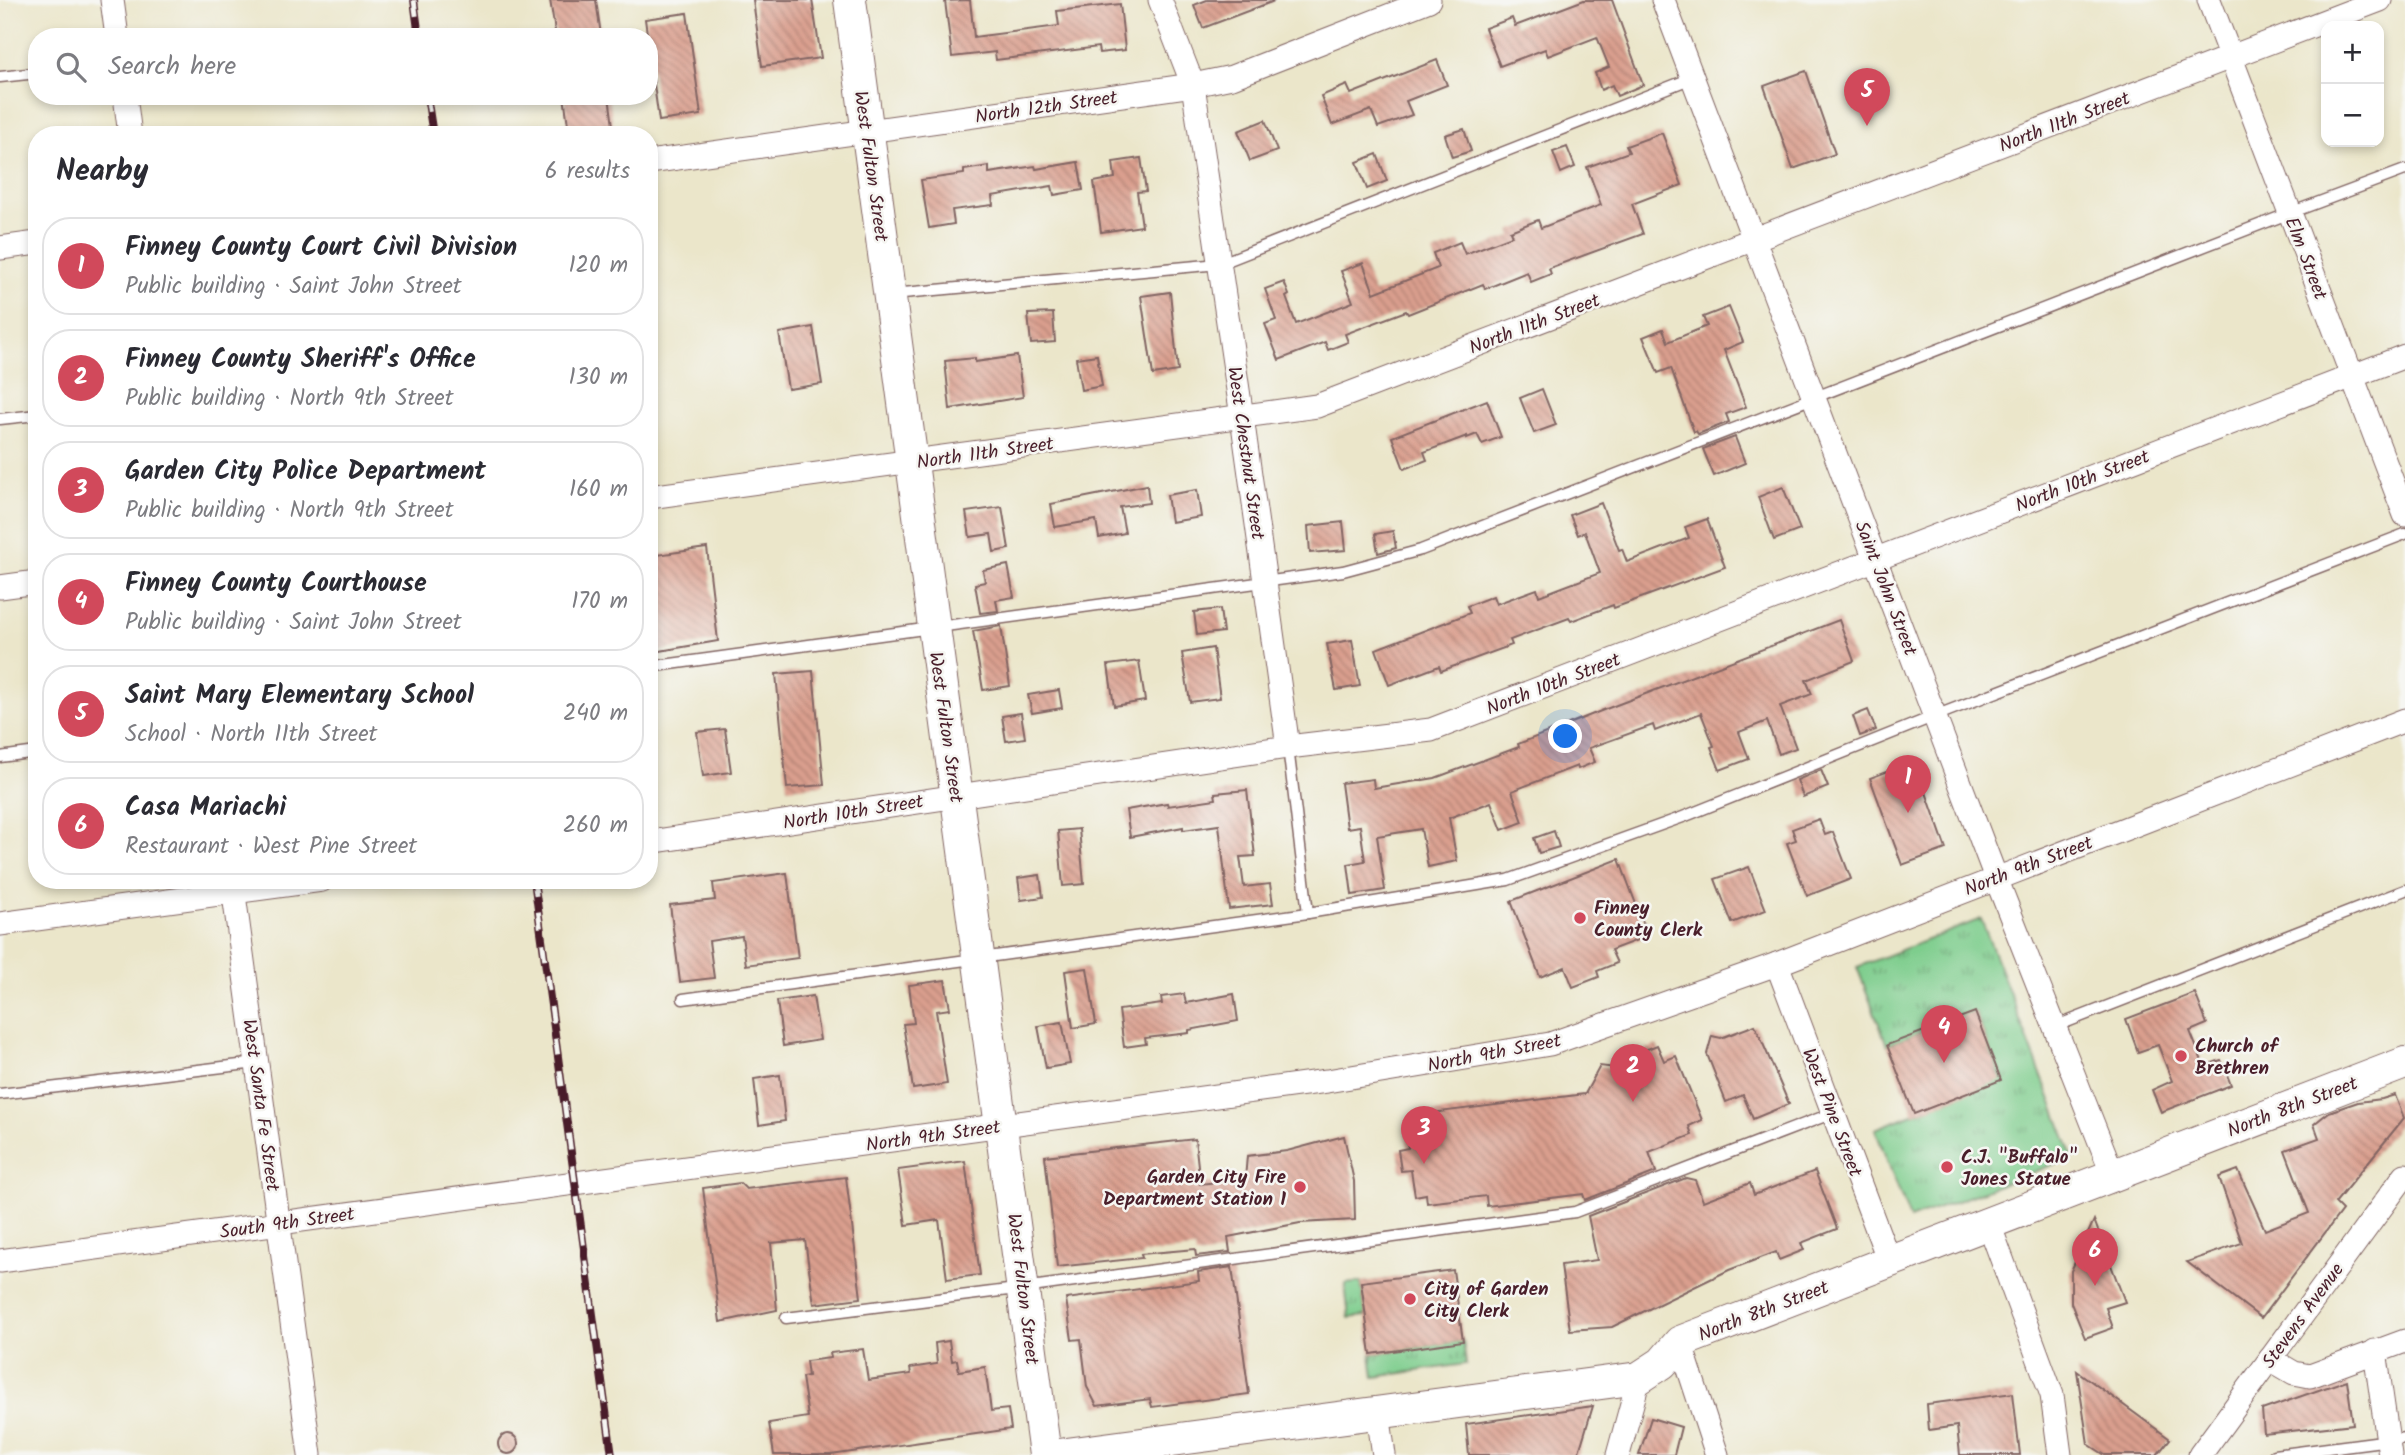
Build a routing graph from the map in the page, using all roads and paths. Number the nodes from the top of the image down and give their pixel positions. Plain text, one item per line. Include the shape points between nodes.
1 (112, 0) edge
2 (850, 0) edge
3 (1160, 0) edge
4 (1429, 0) edge
5 (1663, 0) edge
6 (2209, 0) edge
7 (2380, 0) edge
8 (116, 28) edge
9 (2231, 57) junction
10 (28, 73) edge
11 (0, 77) edge
12 (1692, 78) junction
13 (1193, 85) junction
14 (126, 105) edge
15 (130, 126) edge
16 (867, 131) junction
17 (658, 161) edge
18 (2405, 170) edge
19 (2290, 213) junction
20 (1754, 240) junction
21 (28, 244) edge
22 (0, 248) edge
23 (1219, 264) junction
24 (889, 294) junction
25 (2405, 356) edge
26 (2352, 376) junction
27 (1814, 398) junction
28 (28, 416) edge
29 (1242, 417) junction
30 (0, 419) edge
31 (912, 462) junction
32 (658, 496) edge
33 (2405, 515) edge
34 (2405, 534) edge
35 (1876, 559) junction
36 (1266, 581) junction
37 (28, 583) edge
38 (0, 587) edge
39 (934, 626) junction
40 (658, 666) edge
41 (1935, 716) junction
42 (2405, 720) edge
43 (1288, 747) junction
44 (28, 753) edge
45 (0, 757) edge
46 (957, 795) junction
47 (658, 841) edge
48 (1996, 878) junction
49 (219, 889) edge
50 (232, 889) edge
51 (2405, 890) edge
52 (1308, 913) junction
53 (0, 924) edge
54 (979, 957) junction
55 (1777, 964) junction
56 (683, 999) dead end
57 (2054, 1027) junction
58 (256, 1063) junction
59 (2405, 1063) edge
60 (0, 1094) edge
61 (1833, 1113) junction
62 (1002, 1125) junction
63 (2113, 1175) junction
64 (2405, 1175) edge
65 (575, 1182) joint
66 (278, 1223) junction
67 (1989, 1224) junction
68 (0, 1261) edge
69 (1889, 1261) junction
70 (1024, 1288) junction
71 (786, 1318) dead end
72 (2405, 1341) edge
73 (1680, 1342) junction
74 (2375, 1352) junction
75 (2270, 1359) junction
76 (1639, 1378) junction
77 (1378, 1413) junction
78 (2394, 1444) edge
79 (310, 1455) edge
80 (1045, 1455) edge
81 (1059, 1455) edge
82 (1384, 1455) edge
83 (1618, 1455) edge
84 (1717, 1455) edge
85 (2060, 1455) edge
86 (2200, 1455) edge
87 (2274, 1455) edge

1 - 8 street
2 - 16 street, West Fulton Street
3 - 13 street, West Chestnut Street
4 - 13 street, North 12th Street via 1232,77
5 - 12 street, Saint John Street
6 - 9 street, Elm Street
7 - 9 street, North 11th Street
9 - 19 street, Elm Street
9 - 20 street, North 11th Street
10 - 11 lane
12 - 20 street, Saint John Street
12 - 23 lane
13 - 16 street, North 12th Street
13 - 23 street, West Chestnut Street
14 - 15 street
16 - 17 street, North 12th Street
16 - 24 street, West Fulton Street
18 - 19 lane
19 - 26 street, Elm Street
19 - 27 lane
20 - 27 street, Saint John Street
20 - 29 street, North 11th Street via 1317,406
21 - 22 street
23 - 24 lane
23 - 29 street, West Chestnut Street
24 - 31 street, West Fulton Street
25 - 26 street, North 10th Street
26 - 33 street, Elm Street
26 - 35 street, North 10th Street
27 - 35 street, Saint John Street
27 - 36 lane via 1421,550 1343,572
28 - 30 lane
29 - 31 street, North 11th Street
29 - 36 street, West Chestnut Street
31 - 32 street, North 11th Street
31 - 39 street, West Fulton Street
34 - 41 lane
35 - 41 street, Saint John Street
35 - 43 street, North 10th Street via 1431,730
36 - 39 lane
36 - 43 street, West Chestnut Street
37 - 38 street
39 - 40 lane
39 - 46 street, West Fulton Street
41 - 48 street, Saint John Street
41 - 52 lane via 1683,817 1508,880
42 - 48 street, North 9th Street
43 - 46 street, North 10th Street
43 - 52 lane, West Chestnut Street
44 - 45 lane
46 - 47 street, North 10th Street
46 - 54 street, West Fulton Street
48 - 55 street, North 9th Street
48 - 57 street, Saint John Street
49 - 53 street
50 - 58 street, West Santa Fe Street
51 - 57 lane
52 - 54 lane
54 - 56 lane
54 - 62 street, West Fulton Street
55 - 61 street, West Pine Street
55 - 62 street, North 9th Street via 1550,1044 1327,1081
57 - 63 street, Saint John Street
58 - 60 lane
58 - 66 street, West Santa Fe Street
59 - 63 street, North 8th Street
61 - 69 street, West Pine Street
61 - 70 lane via 1574,1212
62 - 65 street, North 9th Street
62 - 70 street, West Fulton Street
63 - 67 street, North 8th Street
64 - 75 street, Stevens Avenue
65 - 66 street, South 9th Street
66 - 68 street, South 9th Street
66 - 79 street, West Santa Fe Street
67 - 69 street, North 8th Street
67 - 85 street via 2052,1395
69 - 73 street, North 8th Street
70 - 71 lane
70 - 80 street, West Fulton Street
72 - 74 street
73 - 76 street, North 8th Street via 1662,1363
73 - 84 street
74 - 75 street via 2310,1376
74 - 78 street
75 - 86 street, Stevens Avenue
76 - 77 street, North 8th Street
76 - 83 street
77 - 81 street, North 8th Street
77 - 82 street
78 - 87 lane

